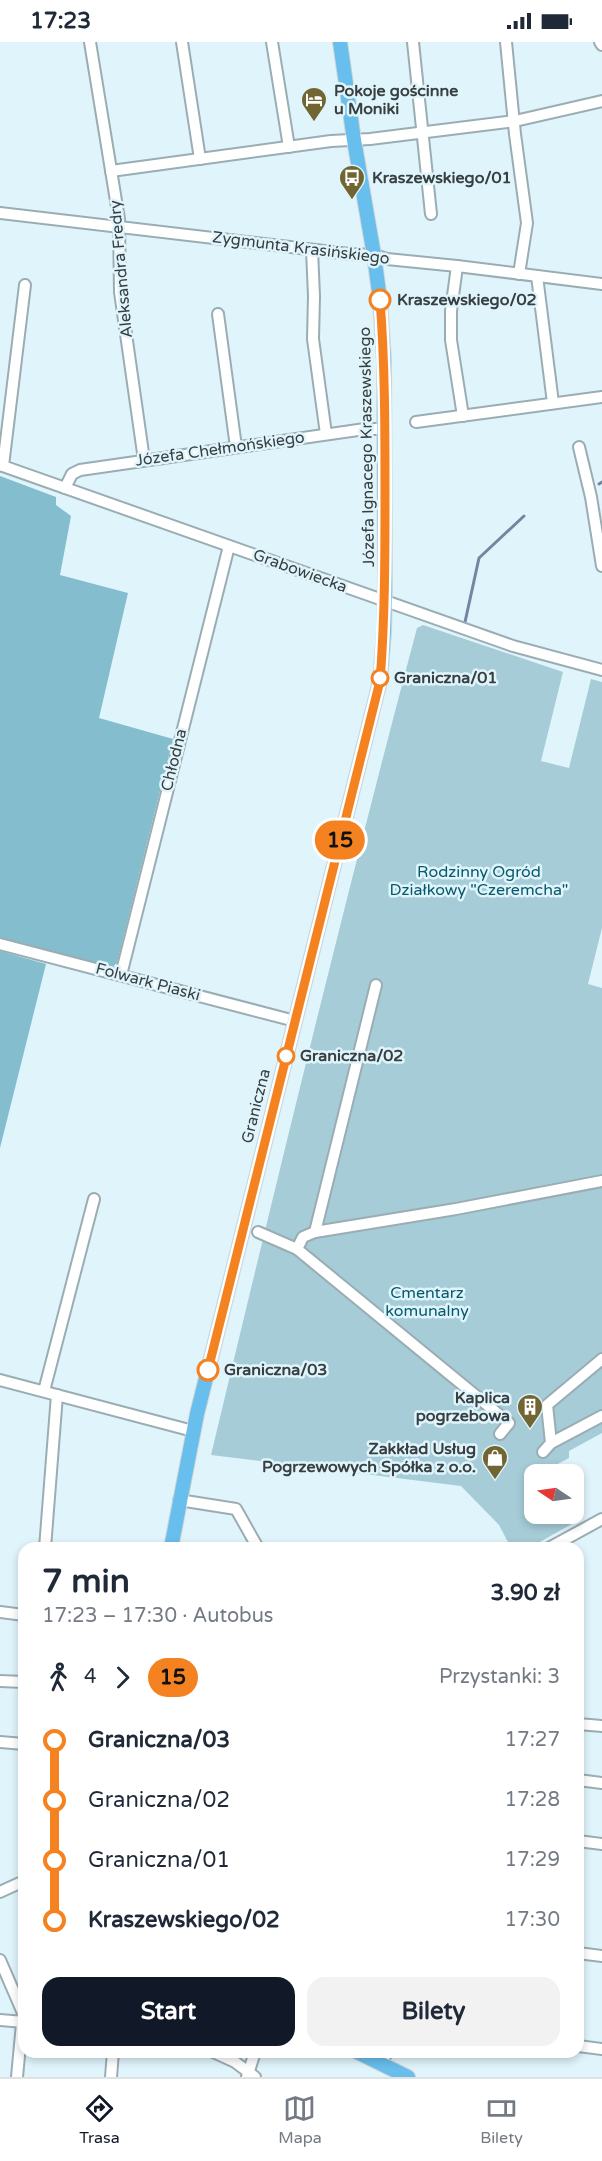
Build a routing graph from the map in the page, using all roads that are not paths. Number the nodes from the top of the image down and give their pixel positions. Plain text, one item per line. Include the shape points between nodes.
1 (90, 42) edge
2 (182, 42) edge
3 (272, 42) edge
4 (340, 42) edge
5 (412, 42) edge
6 (506, 42) edge
7 (602, 101) edge
8 (515, 121) junction
9 (422, 132) junction
10 (354, 140) junction
11 (289, 147) junction
12 (200, 159) junction
13 (111, 171) junction
14 (0, 213) edge
15 (431, 214) dead end
16 (120, 227) junction
17 (312, 250) junction
18 (374, 255) junction
19 (457, 266) junction
20 (519, 274) junction
21 (537, 276) junction
22 (602, 284) edge
23 (25, 285) dead end
24 (218, 314) dead end
25 (602, 397) edge
26 (554, 403) junction
27 (463, 416) junction
28 (416, 422) dead end
29 (385, 429) junction
30 (326, 434) junction
31 (236, 447) junction
32 (579, 447) dead end
33 (144, 460) junction
34 (1, 465) edge
35 (64, 488) junction
36 (229, 546) junction
37 (602, 566) edge
38 (385, 602) junction
39 (602, 670) edge
40 (0, 944) edge
41 (121, 975) junction
42 (376, 986) dead end
43 (295, 1021) junction
44 (602, 1181) edge
45 (94, 1199) dead end
46 (258, 1232) dead end
47 (315, 1232) junction
48 (297, 1249) junction
49 (602, 1359) edge
50 (0, 1380) edge
51 (44, 1391) junction
52 (57, 1395) junction
53 (602, 1416) edge
54 (193, 1431) junction
55 (500, 1434) dead end
56 (179, 1500) junction
57 (602, 1519) edge
58 (45, 1542) edge
59 (172, 1542) edge
60 (255, 1542) edge
61 (560, 1542) edge
62 (0, 1612) edge
63 (18, 1614) edge
64 (0, 1681) edge
65 (18, 1682) edge
66 (584, 1724) edge
67 (602, 1726) edge
68 (0, 1742) edge
69 (18, 1744) edge
70 (584, 1781) edge
71 (602, 1783) edge
72 (584, 1842) edge
73 (602, 1844) edge
74 (18, 1884) edge
75 (0, 1892) edge
76 (584, 1954) edge
77 (602, 1956) edge
78 (0, 1960) edge
79 (18, 2001) edge
80 (0, 2020) edge
81 (18, 2021) edge
82 (584, 2047) edge
83 (602, 2049) edge
84 (19, 2058) edge
85 (113, 2058) edge
86 (226, 2058) edge
87 (254, 2058) edge
88 (384, 2058) edge
89 (250, 2076) edge
90 (17, 2077) edge
91 (111, 2077) edge
92 (408, 2077) edge

1 - 13 street, Aleksandra Fredry
2 - 12 street
3 - 11 street
4 - 10 main road, Józefa Ignacego Kraszewskiego
5 - 9 street
6 - 8 street
7 - 8 street
8 - 9 street
8 - 20 street via 527,223
9 - 10 street
9 - 15 street
10 - 11 street
10 - 18 main road, Józefa Ignacego Kraszewskiego
11 - 12 street
12 - 13 street
13 - 16 street, Aleksandra Fredry
14 - 16 street, Zygmunta Krasińskiego
16 - 17 street, Zygmunta Krasińskiego
16 - 33 street, Aleksandra Fredry via 120,291
17 - 18 street, Zygmunta Krasińskiego
17 - 30 street via 314,339
18 - 19 street, Zygmunta Krasińskiego
18 - 29 main road, Józefa Ignacego Kraszewskiego via 384,361
19 - 20 street, Zygmunta Krasińskiego
19 - 27 street via 451,340
20 - 21 street, Zygmunta Krasińskiego
21 - 22 street, Zygmunta Krasińskiego
21 - 26 street
23 - 34 street
24 - 31 street
25 - 26 street
26 - 27 street
27 - 28 street
29 - 30 street, Józefa Chełmońskiego
29 - 38 main road, Józefa Ignacego Kraszewskiego
30 - 31 street, Józefa Chełmońskiego
31 - 33 street, Józefa Chełmońskiego
32 - 37 street
33 - 35 street, Józefa Chełmońskiego via 80,470 72,474
34 - 35 street, Grabowiecka
35 - 36 street, Grabowiecka
36 - 38 street, Grabowiecka
36 - 41 street, Chłodna
38 - 39 street, Grabowiecka via 513,646
38 - 43 main road, Graniczna via 380,681
40 - 41 street, Folwark Piaski
41 - 43 street, Folwark Piaski
42 - 47 street
43 - 54 main road, Graniczna
44 - 47 street
45 - 51 street
46 - 48 street
47 - 48 street via 303,1237
48 - 55 street via 509,1423
49 - 53 street via 547,1405 547,1447
50 - 51 street
51 - 52 street
52 - 54 street
52 - 58 street
54 - 56 main road, Graniczna
56 - 59 main road, Graniczna
56 - 60 street via 236,1509
57 - 61 street
62 - 63 street
64 - 65 street
66 - 67 street
68 - 69 street
70 - 71 street
72 - 73 street
74 - 75 street
76 - 77 street
78 - 79 street
80 - 81 street
82 - 83 street
84 - 90 street
85 - 91 street
86 - 89 street
87 - 89 street
88 - 92 main road

